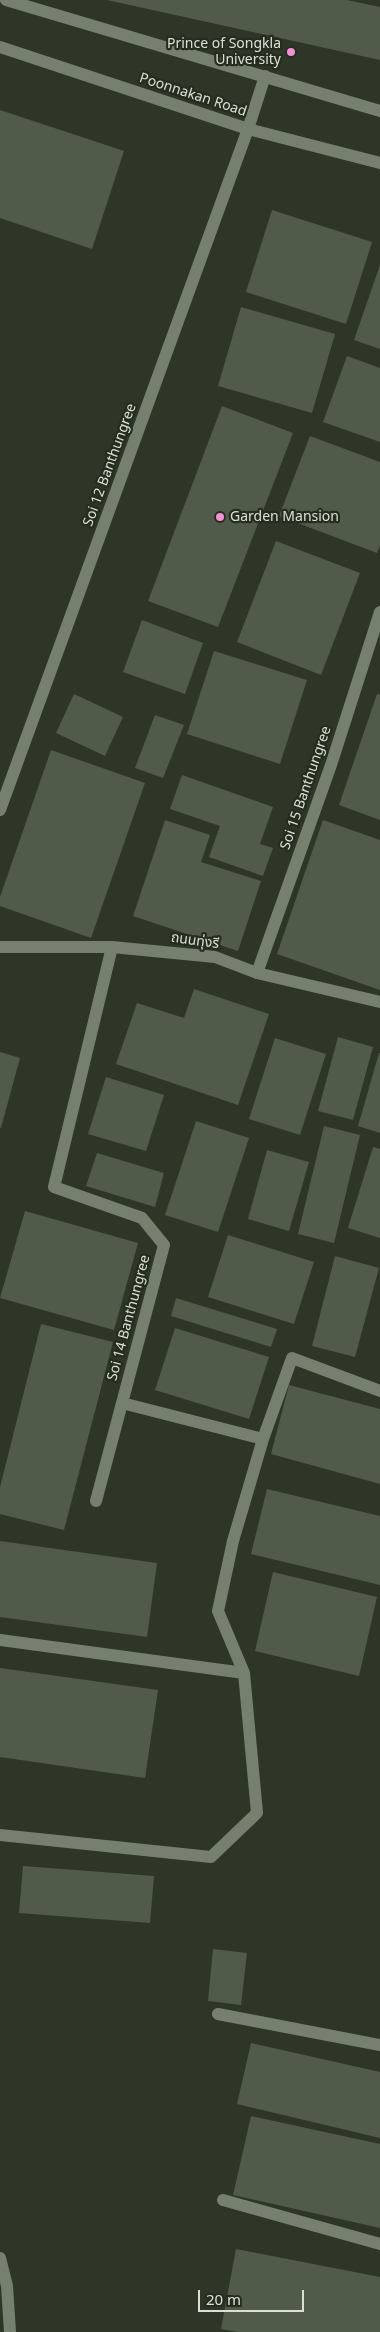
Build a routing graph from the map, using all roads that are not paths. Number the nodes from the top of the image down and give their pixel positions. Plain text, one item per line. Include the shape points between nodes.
1 (6, 0) edge
2 (0, 47) edge
3 (265, 76) junction
4 (380, 111) edge
5 (248, 129) junction
6 (380, 163) edge
7 (380, 612) edge
8 (0, 810) edge
9 (112, 947) junction
10 (0, 948) edge
11 (256, 973) junction
12 (380, 1002) edge
13 (380, 1391) edge
14 (122, 1403) junction
15 (263, 1439) junction
16 (96, 1501) dead end
17 (0, 1640) edge
18 (244, 1673) junction
19 (0, 1835) edge
20 (218, 2014) dead end
21 (380, 2045) edge
22 (223, 2200) dead end
23 (380, 2244) edge
24 (0, 2258) edge
25 (10, 2332) edge

1 - 3 street
2 - 5 street, Poonnakan Road
3 - 4 street
3 - 5 street, Soi 12 Banthungree
5 - 6 street, Poonnakan Road
5 - 8 street, Soi 12 Banthungree
7 - 11 street, Soi 15 Banthungree via 331,764
9 - 10 street, ถนนทุ่งรี
9 - 11 street, ถนนทุ่งรี via 215,956
9 - 14 street, Soi 14 Banthungree via 54,1187 142,1218 164,1245
11 - 12 street, ถนนทุ่งรี
13 - 15 street via 292,1358
14 - 15 street
14 - 16 street, Soi 14 Banthungree
15 - 18 street via 233,1541 218,1611
17 - 18 street
18 - 19 street via 257,1813 211,1856
20 - 21 street
22 - 23 street
24 - 25 street via 7,2286

